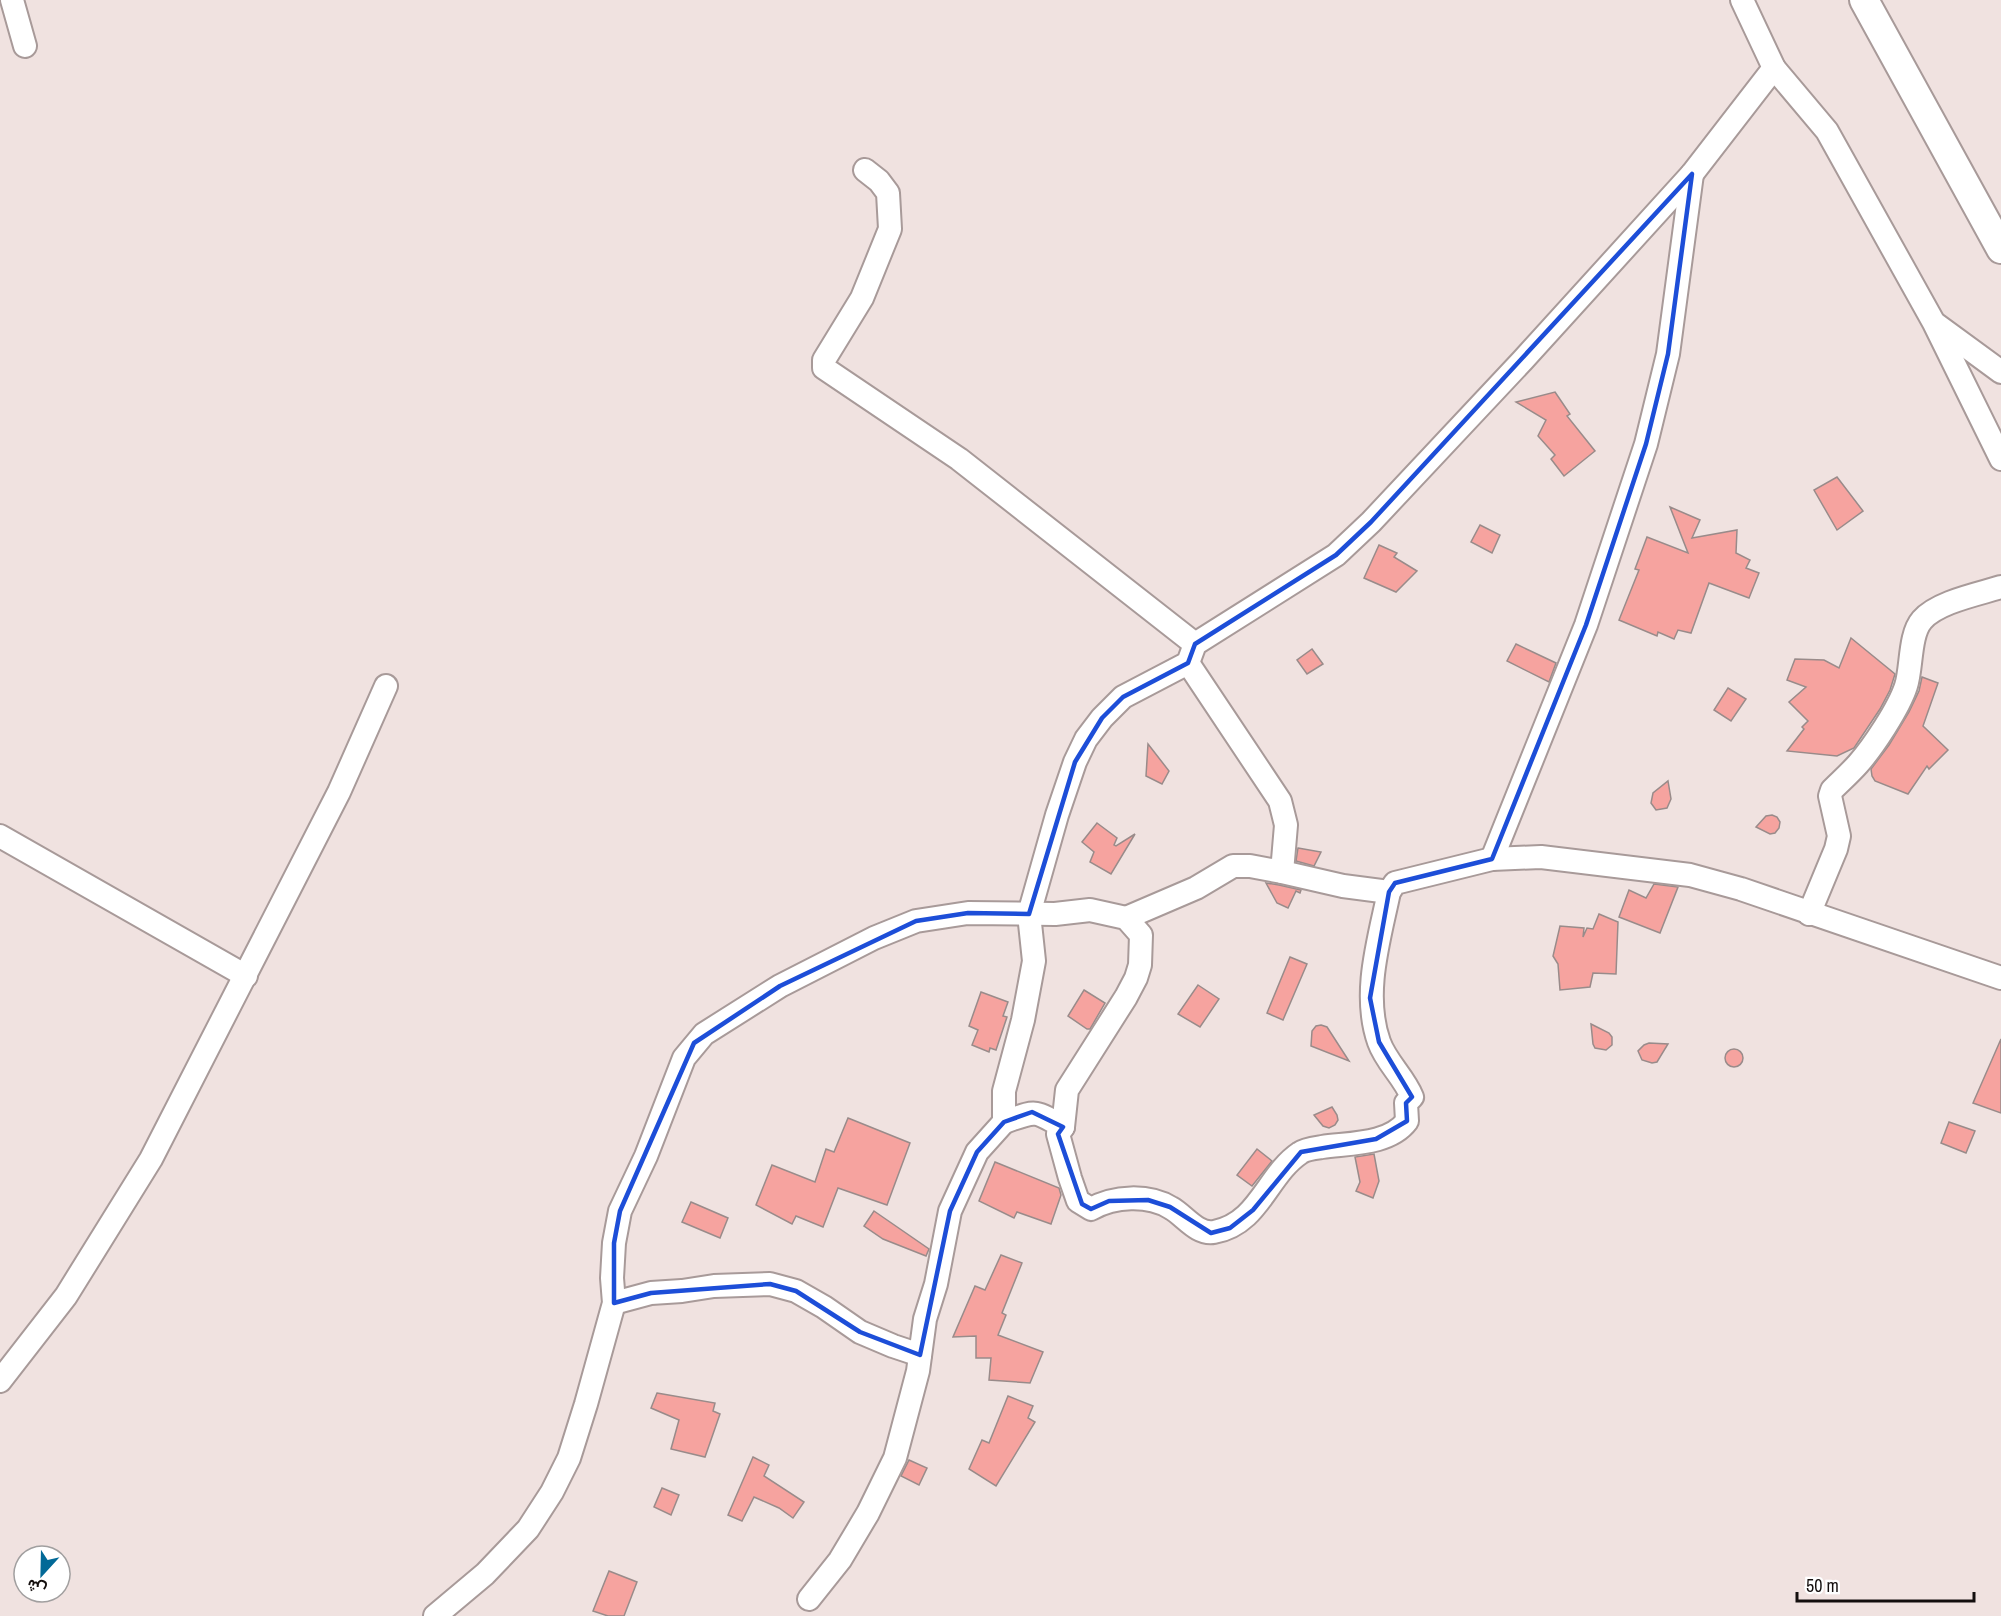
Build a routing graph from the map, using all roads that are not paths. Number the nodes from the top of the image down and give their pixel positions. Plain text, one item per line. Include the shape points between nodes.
1 (12, 0) edge
2 (1742, 0) edge
3 (1864, 0) edge
4 (25, 46) dead end
5 (1774, 68) junction
6 (865, 170) dead end
7 (1692, 174) junction
8 (2001, 249) edge
9 (1934, 323) junction
10 (2001, 372) edge
11 (2001, 459) edge
12 (2001, 587) edge
13 (1192, 653) junction
14 (386, 686) dead end
15 (0, 836) edge
16 (1492, 860) junction
17 (1282, 872) junction
18 (1389, 892) junction
19 (1029, 914) junction
20 (1809, 914) junction
21 (1126, 918) junction
22 (246, 976) junction
23 (2001, 978) edge
24 (1004, 1122) junction
25 (1062, 1127) junction
26 (614, 1303) junction
27 (920, 1354) junction
28 (0, 1381) edge
29 (809, 1599) dead end
30 (435, 1616) edge

1 - 4 street
2 - 5 street
3 - 8 street
5 - 7 street
5 - 9 street via 1827,131
6 - 13 street via 888,193 890,229 862,298 824,360 824,368 959,459
7 - 13 street via 1371,522 1336,555
7 - 16 street via 1668,354 1646,444 1586,625
9 - 10 street
9 - 11 street
12 - 20 street via 1931,611 1920,621 1900,701 1859,763 1832,790 1839,836
13 - 17 street via 1280,801 1286,825
13 - 19 street via 1123,697 1086,739 1061,804
14 - 22 street via 339,792
15 - 22 street
16 - 18 street via 1395,883
16 - 20 street via 1541,857 1690,874
17 - 18 street
17 - 21 street via 1233,866 1196,888
18 - 25 street via 1370,998 1379,1042 1412,1097 1406,1103 1407,1121 1401,1129 1376,1139 1301,1152 1252,1210 1230,1228 1211,1233 1170,1207 1148,1200 1109,1201 1091,1209 1082,1204 1065,1161 1058,1134
19 - 21 street via 1090,910
19 - 24 street via 1034,961 1004,1091
19 - 26 street via 968,913 916,921 780,986 704,1034 684,1058 620,1211 614,1243
20 - 23 street
21 - 25 street via 1141,936 1138,971 1126,997 1067,1090
22 - 28 street via 151,1159 66,1296
24 - 25 street via 1032,1112
24 - 27 street via 977,1152 957,1192 945,1231
26 - 27 street via 651,1293 770,1284 796,1292 860,1332
26 - 30 street via 579,1426 552,1492 528,1529 485,1574
27 - 29 street via 895,1458 840,1560

